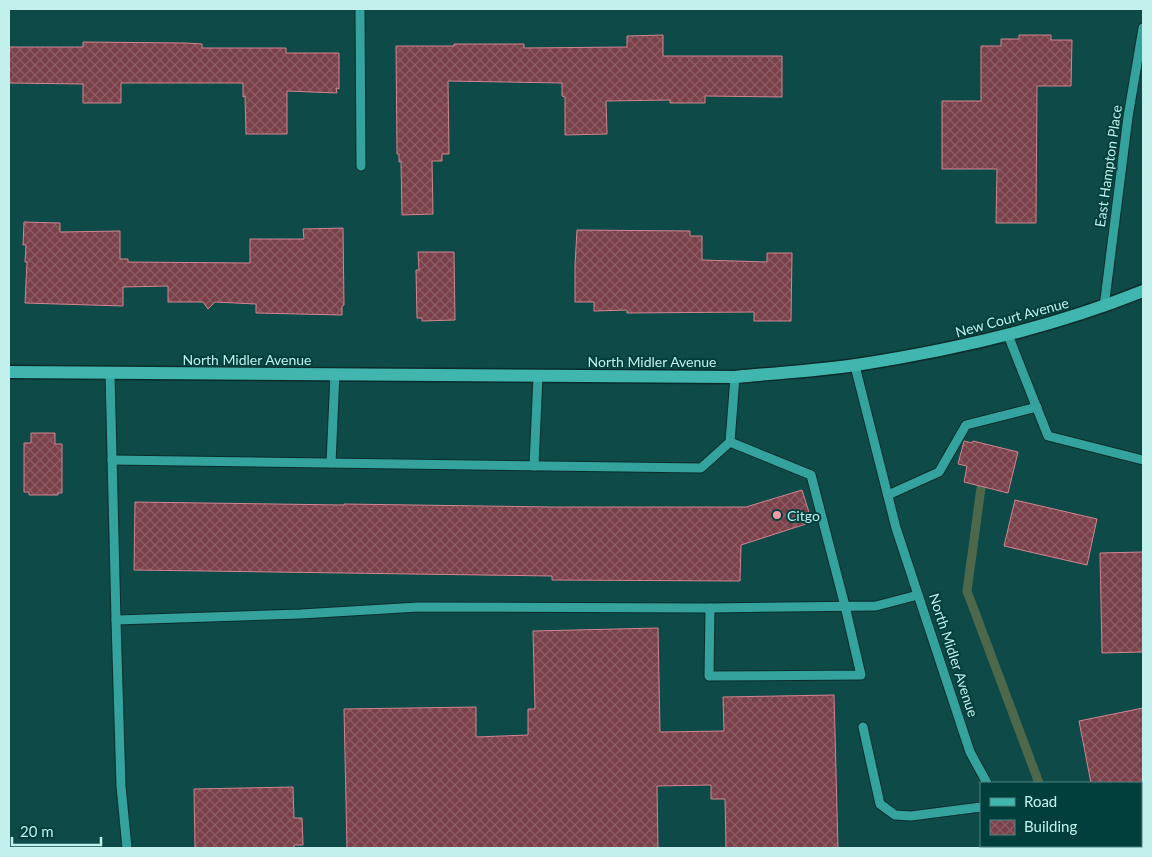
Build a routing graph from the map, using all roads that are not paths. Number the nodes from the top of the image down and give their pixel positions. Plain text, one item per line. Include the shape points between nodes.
1 (360, 9) edge
2 (1143, 28) edge
3 (361, 166) dead end
4 (1143, 291) edge
5 (1104, 307) junction
6 (1008, 336) junction
7 (855, 366) junction
8 (9, 372) edge
9 (110, 373) junction
10 (335, 374) junction
11 (538, 376) junction
12 (735, 377) junction
13 (1037, 407) junction
14 (730, 442) junction
15 (112, 460) junction
16 (1143, 460) edge
17 (331, 463) junction
18 (534, 466) junction
19 (888, 495) junction
20 (918, 595) junction
21 (845, 606) junction
22 (710, 608) junction
23 (116, 620) junction
24 (863, 727) dead end
25 (985, 782) edge
26 (980, 807) edge
27 (127, 848) edge

1 - 3 street
2 - 5 street, East Hampton Place via 1128,117
4 - 5 main road, New Court Avenue
5 - 6 main road, New Court Avenue
6 - 7 main road, New Court Avenue
6 - 13 street
7 - 12 main road, North Midler Avenue
7 - 19 street, North Midler Avenue
8 - 9 main road, North Midler Avenue
9 - 10 main road, North Midler Avenue
9 - 15 street
10 - 11 main road, North Midler Avenue
10 - 17 street
11 - 12 main road, North Midler Avenue
11 - 18 street
12 - 14 street
13 - 16 street via 1048,436
13 - 19 street via 966,425 939,472
14 - 18 street via 701,468
14 - 21 street via 811,475
15 - 17 street
15 - 23 street
17 - 18 street
19 - 20 street, North Midler Avenue
20 - 21 street via 876,606
20 - 25 street, North Midler Avenue via 970,752
21 - 22 street
21 - 22 street via 861,675 709,676
22 - 23 street via 418,607
23 - 27 street via 121,786
24 - 26 street via 880,804 895,814 911,816

